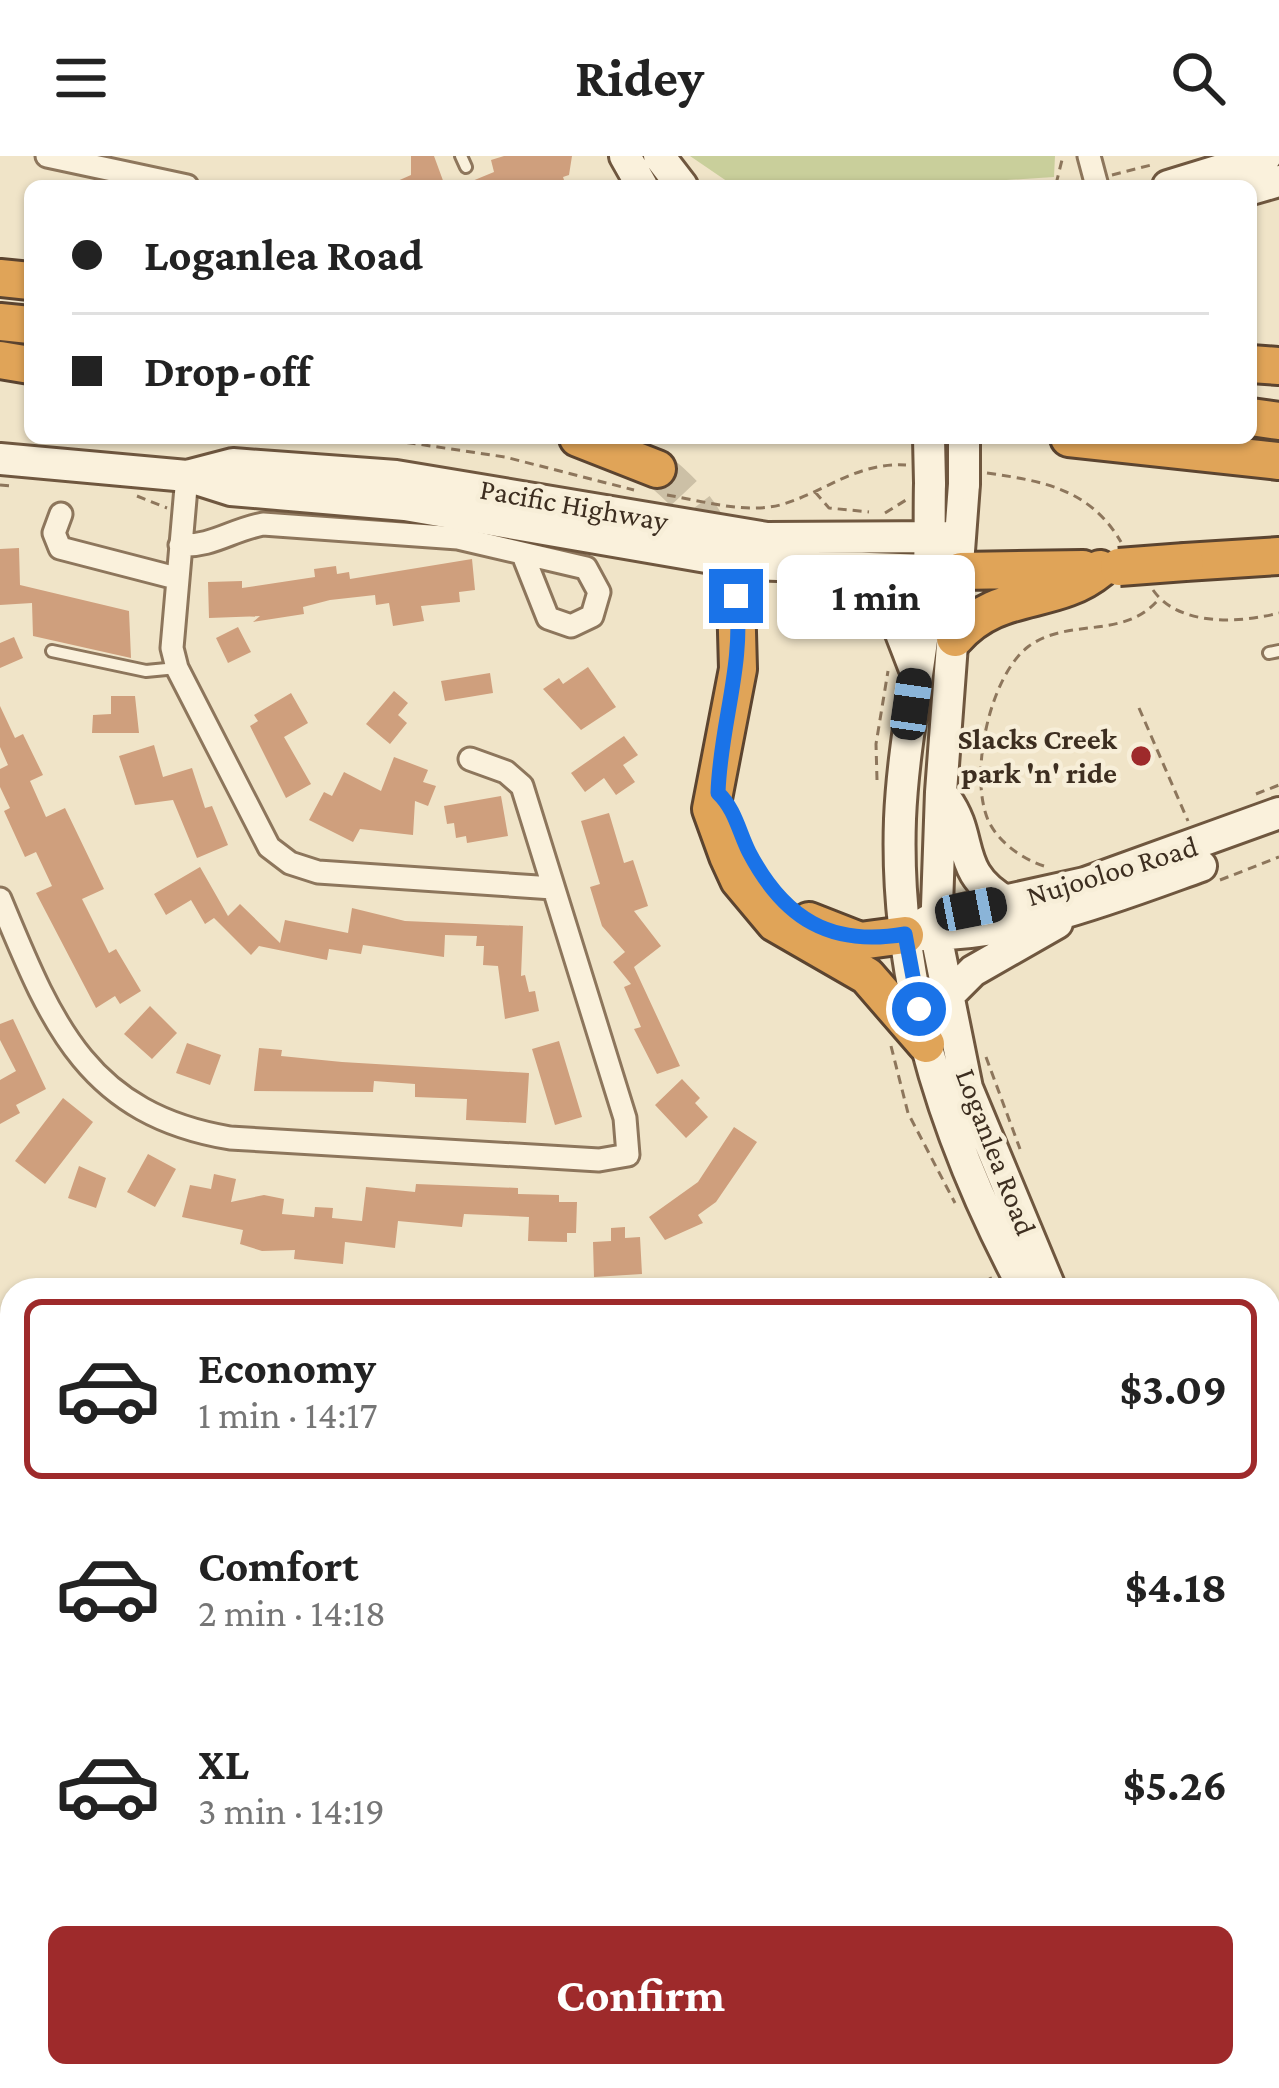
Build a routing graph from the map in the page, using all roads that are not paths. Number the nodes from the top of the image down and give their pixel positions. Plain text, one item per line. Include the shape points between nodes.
1 (47, 156) edge
2 (659, 156) edge
3 (1266, 156) edge
4 (1168, 173) edge
5 (159, 180) edge
6 (677, 180) edge
7 (588, 444) edge
8 (966, 444) edge
9 (1124, 444) edge
10 (0, 459) edge
11 (1279, 461) edge
12 (923, 470) edge
13 (187, 476) junction
14 (653, 485) tunnel mouth
15 (61, 514) dead end
16 (929, 537) junction
17 (180, 545) junction
18 (523, 555) dead end
19 (1279, 556) edge
20 (950, 560) junction
21 (1122, 567) junction
22 (871, 571) junction
23 (176, 578) junction
24 (736, 596) tunnel mouth
25 (955, 638) junction
26 (52, 651) dead end
27 (177, 668) junction
28 (902, 670) junction
29 (470, 759) dead end
30 (940, 792) junction
31 (718, 793) junction
32 (1279, 813) edge
33 (1279, 830) edge
34 (554, 888) junction
35 (0, 899) edge
36 (1007, 902) junction
37 (1088, 906) junction
38 (926, 928) junction
39 (945, 999) junction
40 (908, 1042) junction
41 (1035, 1278) edge
42 (1038, 1278) edge

1 - 5 street
2 - 6 main road
3 - 4 main road
7 - 14 highway
8 - 20 main road, Loganlea Road, bridge via 976,479
9 - 11 highway
10 - 13 main road, Pacific Highway
12 - 16 main road, Loganlea Road
13 - 16 main road, Pacific Highway via 233,464 396,476 767,538
13 - 17 street
13 - 22 main road, Pacific Highway via 231,490 405,505 747,563
15 - 23 street via 54,533 60,548
16 - 20 main road, Loganlea Road
17 - 18 street via 210,547 263,524 458,538
17 - 23 street
19 - 21 highway, bridge
20 - 21 highway
20 - 22 main road, Pacific Highway
20 - 25 main road, Loganlea Road
20 - 28 main road, Loganlea Road
21 - 25 highway via 984,610
22 - 28 main road via 885,592
23 - 27 street
24 - 31 highway via 741,637
25 - 30 main road, Loganlea Road
26 - 27 lane via 146,671
27 - 34 street via 252,822 290,863 318,872
28 - 38 main road, Loganlea Road via 900,819
29 - 34 street via 522,786
30 - 36 main road via 955,812 970,869
30 - 38 main road, Loganlea Road
31 - 38 highway via 758,869 808,921 860,940
31 - 40 highway via 717,831 756,901 799,941 867,976
32 - 36 main road, Nujooloo Road via 1085,883
33 - 37 main road, Nujooloo Road
34 - 35 street via 625,1118 628,1155 598,1160 179,1129 132,1106 61,1034
36 - 38 main road, Nujooloo Road
37 - 38 main road, Nujooloo Road
37 - 39 main road via 973,971
38 - 39 main road, Loganlea Road
38 - 40 main road, Loganlea Road
39 - 42 main road, Loganlea Road via 967,1088
40 - 41 main road, Loganlea Road via 962,1166

